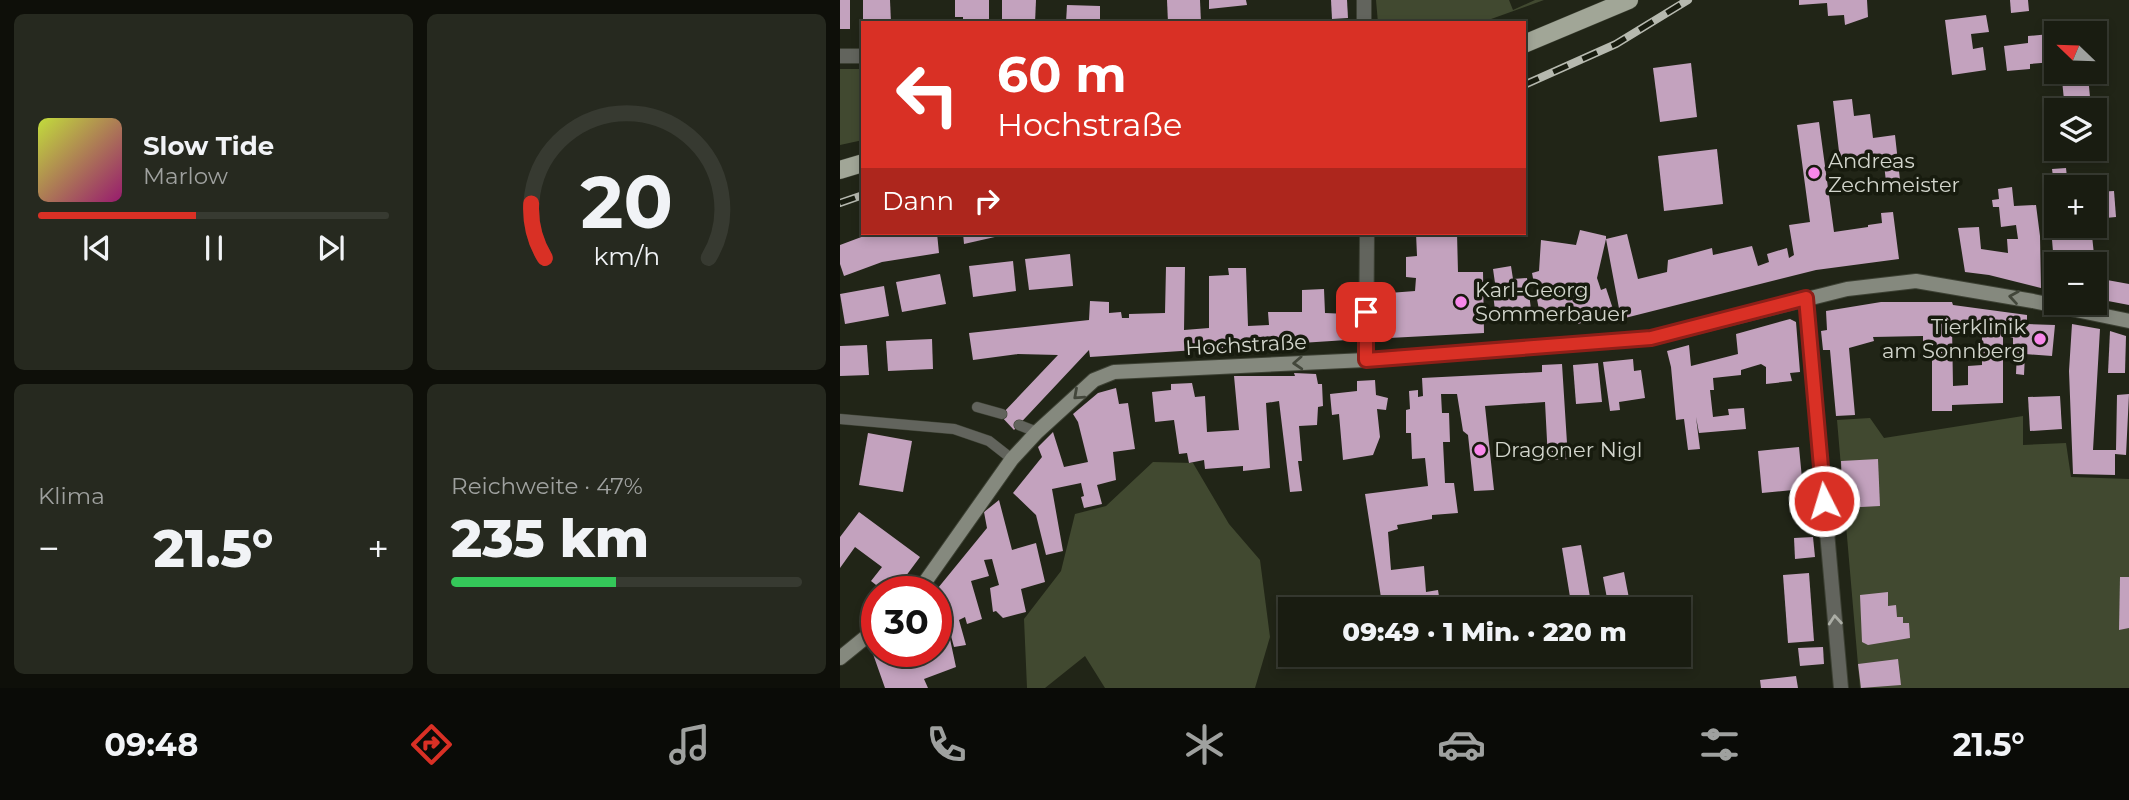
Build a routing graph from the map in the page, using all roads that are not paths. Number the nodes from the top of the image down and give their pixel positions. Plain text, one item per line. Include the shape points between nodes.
1 (1364, 0) edge
2 (1629, 0) edge
3 (1364, 21) edge
4 (1526, 43) edge
5 (840, 56) edge
6 (861, 56) edge
7 (861, 164) edge
8 (840, 170) edge
9 (1367, 235) edge
10 (1806, 298) junction
11 (2129, 321) edge
12 (1366, 360) junction
13 (977, 407) dead end
14 (1002, 414) dead end
15 (840, 419) edge
16 (1019, 425) dead end
17 (1037, 432) junction
18 (1012, 459) junction
19 (929, 576) edge
20 (861, 641) edge
21 (840, 658) edge
22 (1841, 688) edge

1 - 3 street
2 - 4 main road
5 - 6 street
7 - 8 main road
9 - 12 street
11 -> 10 main road, Hochstraße via 1916,281
10 - 12 main road, Hochstraße via 1651,338
22 -> 10 street
12 -> 17 main road, Hochstraße via 1114,372 1094,380
13 - 14 lane
15 - 18 lane via 954,429 989,441
16 - 17 lane
17 - 18 main road, Hochstraße
18 - 19 main road, Hochstraße
20 - 21 main road

